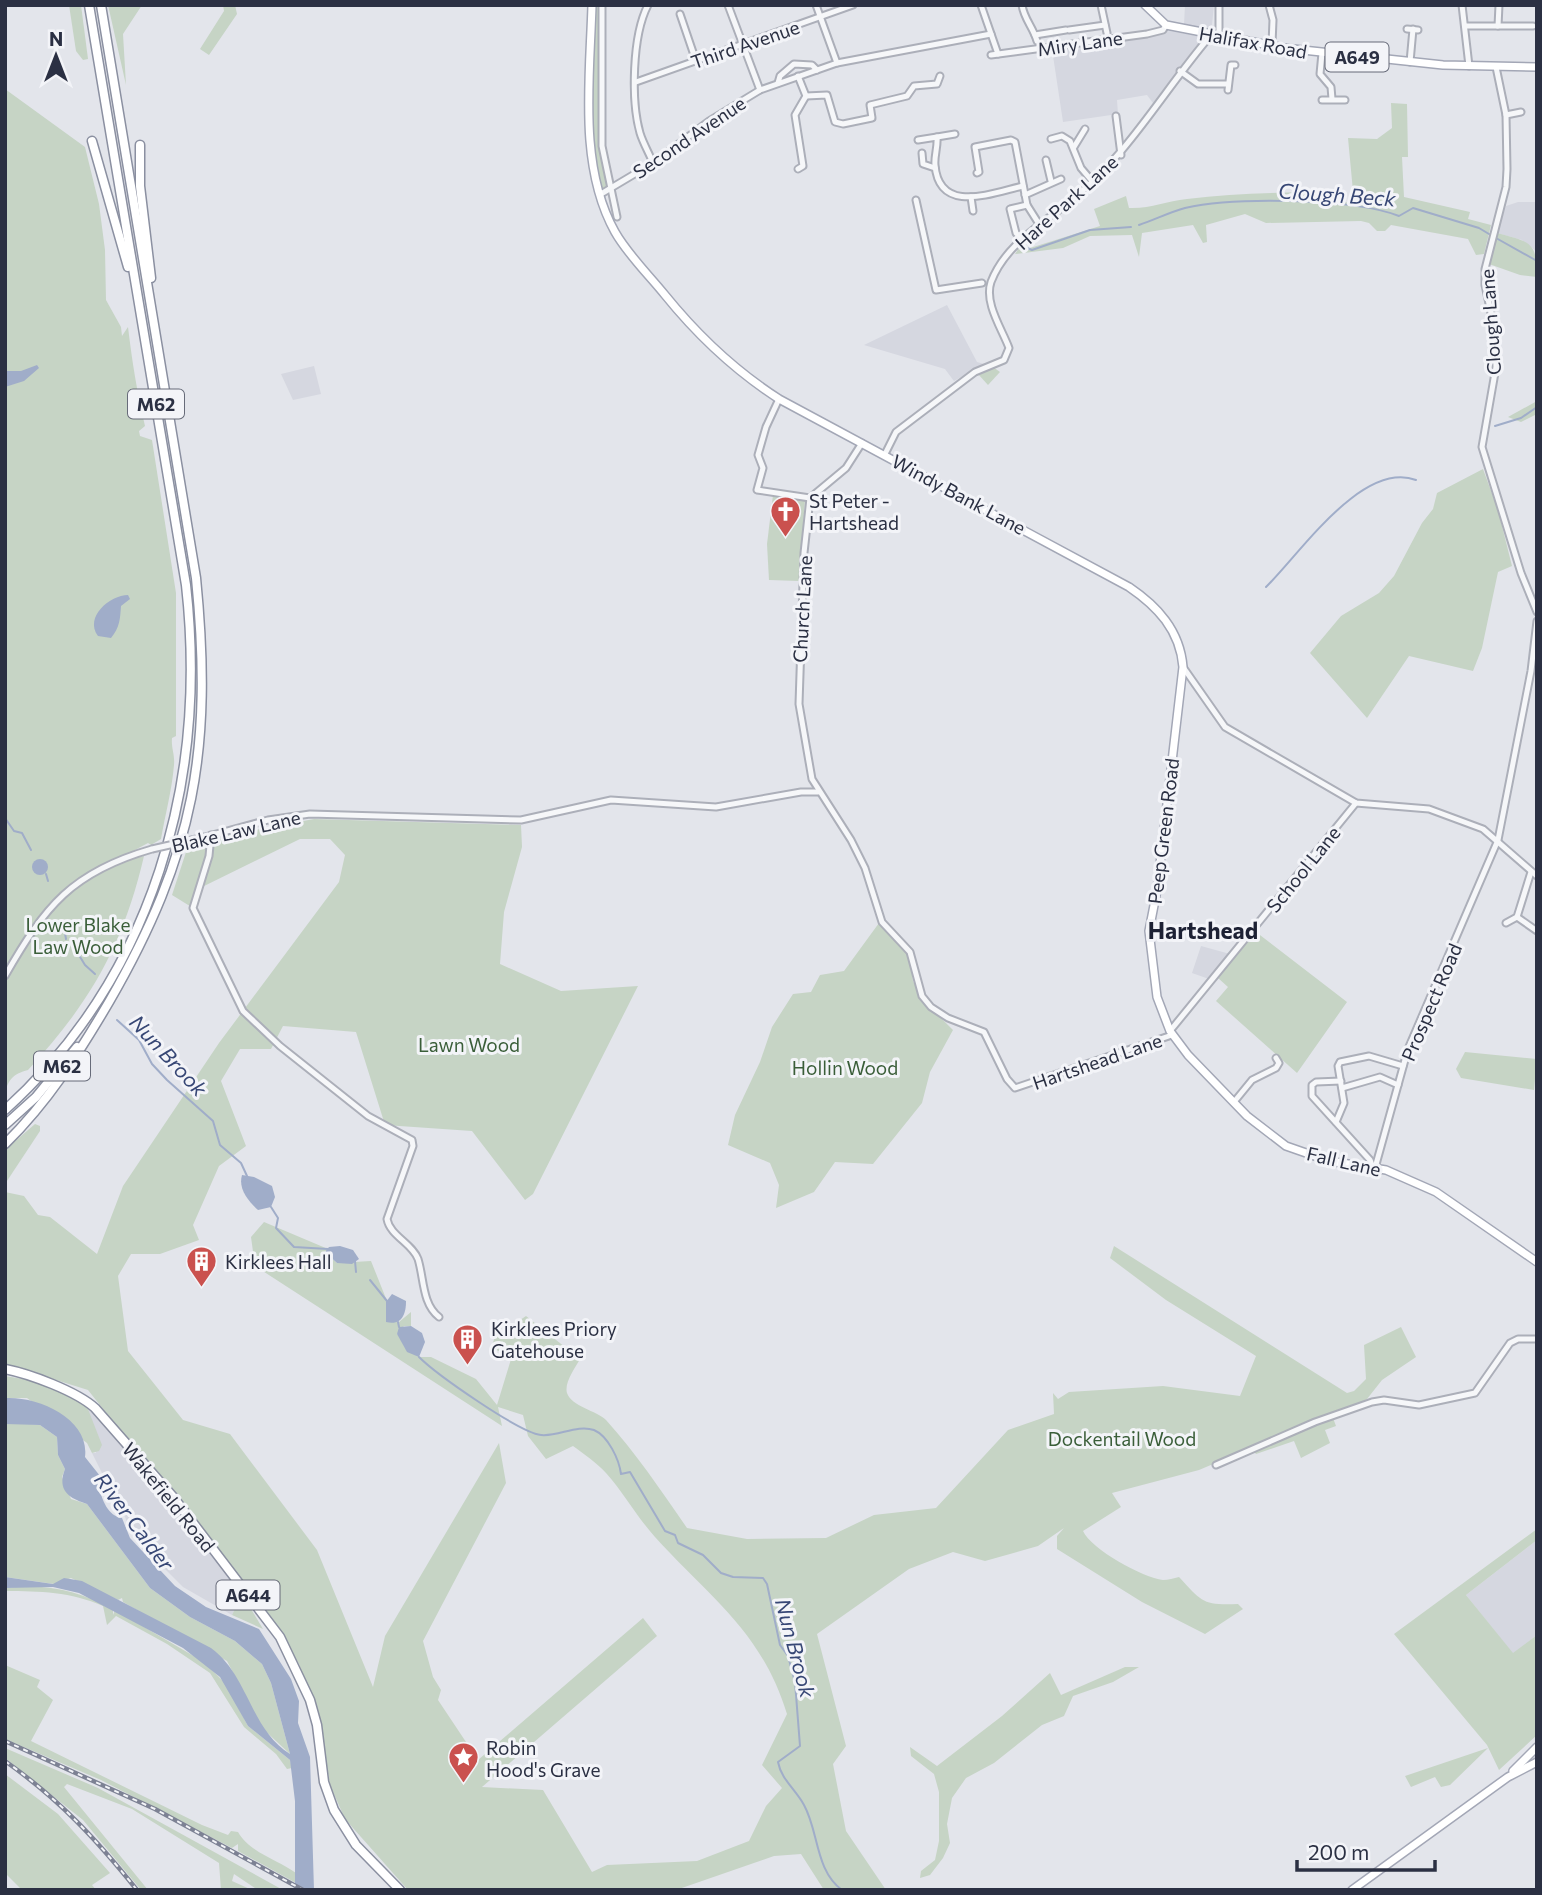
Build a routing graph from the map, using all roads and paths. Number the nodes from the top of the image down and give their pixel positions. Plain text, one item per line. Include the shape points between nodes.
1 (89, 5) edge
2 (101, 5) edge
3 (592, 5) edge
4 (602, 5) edge
5 (648, 5) edge
6 (728, 5) edge
7 (816, 5) edge
8 (853, 5) edge
9 (981, 5) edge
10 (1022, 5) edge
11 (1101, 5) edge
12 (1145, 5) edge
13 (1219, 5) edge
14 (1269, 5) edge
15 (1461, 5) edge
16 (1499, 5) edge
17 (680, 15) dead end
18 (820, 17) junction
19 (1105, 25) junction
20 (1166, 25) junction
21 (1466, 26) junction
22 (1498, 26) junction
23 (1533, 26) dead end
24 (1412, 29) dead end
25 (1107, 33) dead end
26 (991, 34) junction
27 (1215, 35) junction
28 (743, 44) junction
29 (1272, 44) junction
30 (1322, 53) junction
31 (998, 54) junction
32 (991, 55) dead end
33 (696, 61) junction
34 (1410, 62) junction
35 (837, 63) junction
36 (1235, 65) dead end
37 (1469, 66) junction
38 (1496, 67) junction
39 (1537, 67) edge
40 (817, 70) junction
41 (1180, 71) junction
42 (798, 76) junction
43 (940, 76) dead end
44 (636, 82) junction
45 (778, 83) junction
46 (760, 90) junction
47 (806, 96) junction
48 (1332, 99) junction
49 (1322, 100) dead end
50 (1345, 100) dead end
51 (1521, 112) dead end
52 (1506, 115) junction
53 (1116, 116) dead end
54 (1085, 130) dead end
55 (955, 134) dead end
56 (937, 137) junction
57 (1051, 139) dead end
58 (92, 141) dead end
59 (918, 141) dead end
60 (140, 145) dead end
61 (1074, 147) junction
62 (922, 153) dead end
63 (1121, 155) junction
64 (1046, 159) dead end
65 (653, 163) junction
66 (935, 168) junction
67 (798, 169) dead end
68 (976, 173) dead end
69 (1061, 179) dead end
70 (1051, 181) junction
71 (1092, 181) junction
72 (1023, 186) junction
73 (609, 190) junction
74 (601, 194) junction
75 (1025, 195) junction
76 (971, 197) junction
77 (916, 200) dead end
78 (1027, 205) junction
79 (973, 211) dead end
80 (617, 216) dead end
81 (1039, 224) junction
82 (1022, 239) junction
83 (987, 282) junction
84 (141, 314) junction
85 (153, 317) junction
86 (779, 399) junction
87 (862, 443) junction
88 (885, 454) junction
89 (810, 498) junction
90 (1537, 586) edge
91 (1528, 589) junction
92 (1537, 609) edge
93 (1537, 621) edge
94 (1183, 667) junction
95 (811, 779) junction
96 (801, 792) junction
97 (818, 792) junction
98 (1356, 803) junction
99 (208, 836) junction
100 (1498, 840) junction
101 (1534, 874) edge
102 (1517, 917) junction
103 (1506, 923) dead end
104 (1537, 931) edge
105 (5, 976) edge
106 (110, 999) junction
107 (1171, 1033) junction
108 (1280, 1063) dead end
109 (1403, 1066) junction
110 (1342, 1085) junction
111 (1398, 1085) junction
112 (1234, 1102) junction
113 (5, 1110) edge
114 (1336, 1122) junction
115 (5, 1125) edge
116 (5, 1144) edge
117 (1374, 1168) junction
118 (1537, 1262) edge
119 (439, 1317) dead end
120 (1537, 1339) edge
121 (5, 1369) edge
122 (1216, 1465) dead end
123 (1535, 1749) edge
124 (1537, 1763) edge
125 (1508, 1777) junction
126 (400, 1890) edge
127 (1352, 1890) edge

1 - 84 highway, M62
2 - 85 highway, M62
3 - 74 main road, Windy Bank Lane via 591,144
4 - 73 street via 600,117
5 - 44 street via 637,46
6 - 28 street
7 - 18 street
8 - 18 street, Third Avenue
9 - 26 street
10 - 19 street, Miry Lane via 1036,38
11 - 19 street
12 - 20 main road
13 - 27 street
14 - 29 street
15 - 21 street
16 - 22 street
17 - 33 street
18 - 28 street, Third Avenue
18 - 35 street
19 - 25 street
20 - 27 main road, Halifax Road / A649
20 - 31 street, Miry Lane via 1147,34
21 - 22 street
21 - 37 street
22 - 23 street
24 - 34 street
26 - 31 street
26 - 35 street, Second Avenue
27 - 29 main road, Halifax Road / A649
27 - 41 street, Hare Park Lane
28 - 33 street, Third Avenue
28 - 46 street
29 - 30 main road, Halifax Road / A649
30 - 34 main road, Halifax Road / A649
30 - 48 street via 1321,76 1331,87
31 - 32 street, Miry Lane
33 - 44 street, Third Avenue
34 - 37 main road, Halifax Road / A649
35 - 40 street, Second Avenue
36 - 41 street via 1231,65 1228,87 1198,84
37 - 38 main road, Halifax Road / A649
38 - 39 main road, Halifax Road / A649
38 - 52 street, Clough Lane
40 - 42 street, Second Avenue
40 - 45 street, Second Avenue via 812,65 794,64
41 - 63 street, Hare Park Lane
42 - 45 street, Second Avenue
42 - 47 street
43 - 47 street via 937,84 914,86 907,96 870,104 872,118 849,123 835,122 827,95
44 - 65 street via 640,136
45 - 46 street, Second Avenue
46 - 65 street, Second Avenue
47 - 67 street via 795,115 803,166
48 - 49 street
48 - 50 street
51 - 52 street
52 - 91 street, Clough Lane via 1506,187 1485,269 1496,367 1482,447
53 - 63 street
54 - 61 street
55 - 56 street
56 - 59 street
56 - 66 street
57 - 61 street via 1062,136
58 - 84 highway
60 - 85 highway
61 - 71 street via 1081,168
62 - 66 street via 923,164
63 - 71 street, Hare Park Lane
64 - 70 street
65 - 73 street, Second Avenue
66 - 76 street via 948,193
68 - 72 street via 975,145 1011,140
69 - 70 street
70 - 75 street
71 - 81 street, Hare Park Lane
72 - 75 street
72 - 76 street
73 - 74 street, Second Avenue
73 - 80 street
74 - 86 main road, Windy Bank Lane via 617,234 691,327 731,366
75 - 78 street
76 - 79 street
77 - 83 street via 936,289
78 - 81 street
78 - 82 street via 1010,209
81 - 82 street, Hare Park Lane
82 - 83 street, Hare Park Lane
83 - 88 street via 1009,348 1007,356 975,372 896,432
84 - 113 highway, M62 via 190,618 193,681 185,768 157,881 131,941 62,1051
85 - 106 highway, M62 via 196,578 204,652 203,708 185,834 143,943
86 - 87 main road, Windy Bank Lane
86 - 89 street via 758,455 764,468 757,491
87 - 88 main road, Windy Bank Lane
87 - 89 street via 846,468
88 - 94 main road, Windy Bank Lane via 1153,603 1168,622
89 - 95 street, Church Lane via 799,704
90 - 91 street
91 - 92 street, Clough Lane
93 - 100 street
94 - 98 street, Windy Bank Lane via 1225,727
94 - 107 main road, Peep Green Road via 1149,931 1157,997
95 - 96 street
95 - 97 street, Hartshead Lane
96 - 97 street
96 - 99 street, Blake Law Lane via 716,807 611,800 520,820 310,814
97 - 107 street, Hartshead Lane via 851,840 882,922 910,952 922,996 948,1018 982,1031 1015,1088
98 - 100 street, Windy Bank Lane via 1429,809
98 - 107 street, School Lane
99 - 105 street, Blake Law Lane, bridge via 127,857 77,881 29,933
99 - 119 street via 209,856 193,908 243,1011 368,1116 412,1140 388,1226 413,1251 427,1300
100 - 101 street, Windy Bank Lane
100 - 109 street, Prospect Road
101 - 102 street
102 - 103 street
102 - 104 street
106 - 115 highway, M62 via 72,1054
106 - 116 highway via 76,1059
107 - 112 main road, Fall Lane
108 - 112 street via 1252,1080
109 - 110 street via 1368,1056 1348,1059 1338,1066
109 - 111 street, Prospect Road
110 - 111 street via 1380,1077
110 - 114 street via 1343,1110
110 - 114 street via 1316,1082 1311,1091
111 - 117 street, Prospect Road
112 - 117 main road, Fall Lane via 1286,1146 1329,1161
114 - 117 street
117 - 118 main road, Fall Lane via 1436,1192
120 - 122 street via 1510,1343 1475,1393 1419,1405 1373,1402
121 - 126 highway, Wakefield Road / A644 via 86,1399 174,1498 280,1637 314,1713 324,1782 334,1810 356,1845
123 - 124 main road
123 - 125 main road
124 - 125 main road
125 - 127 main road

